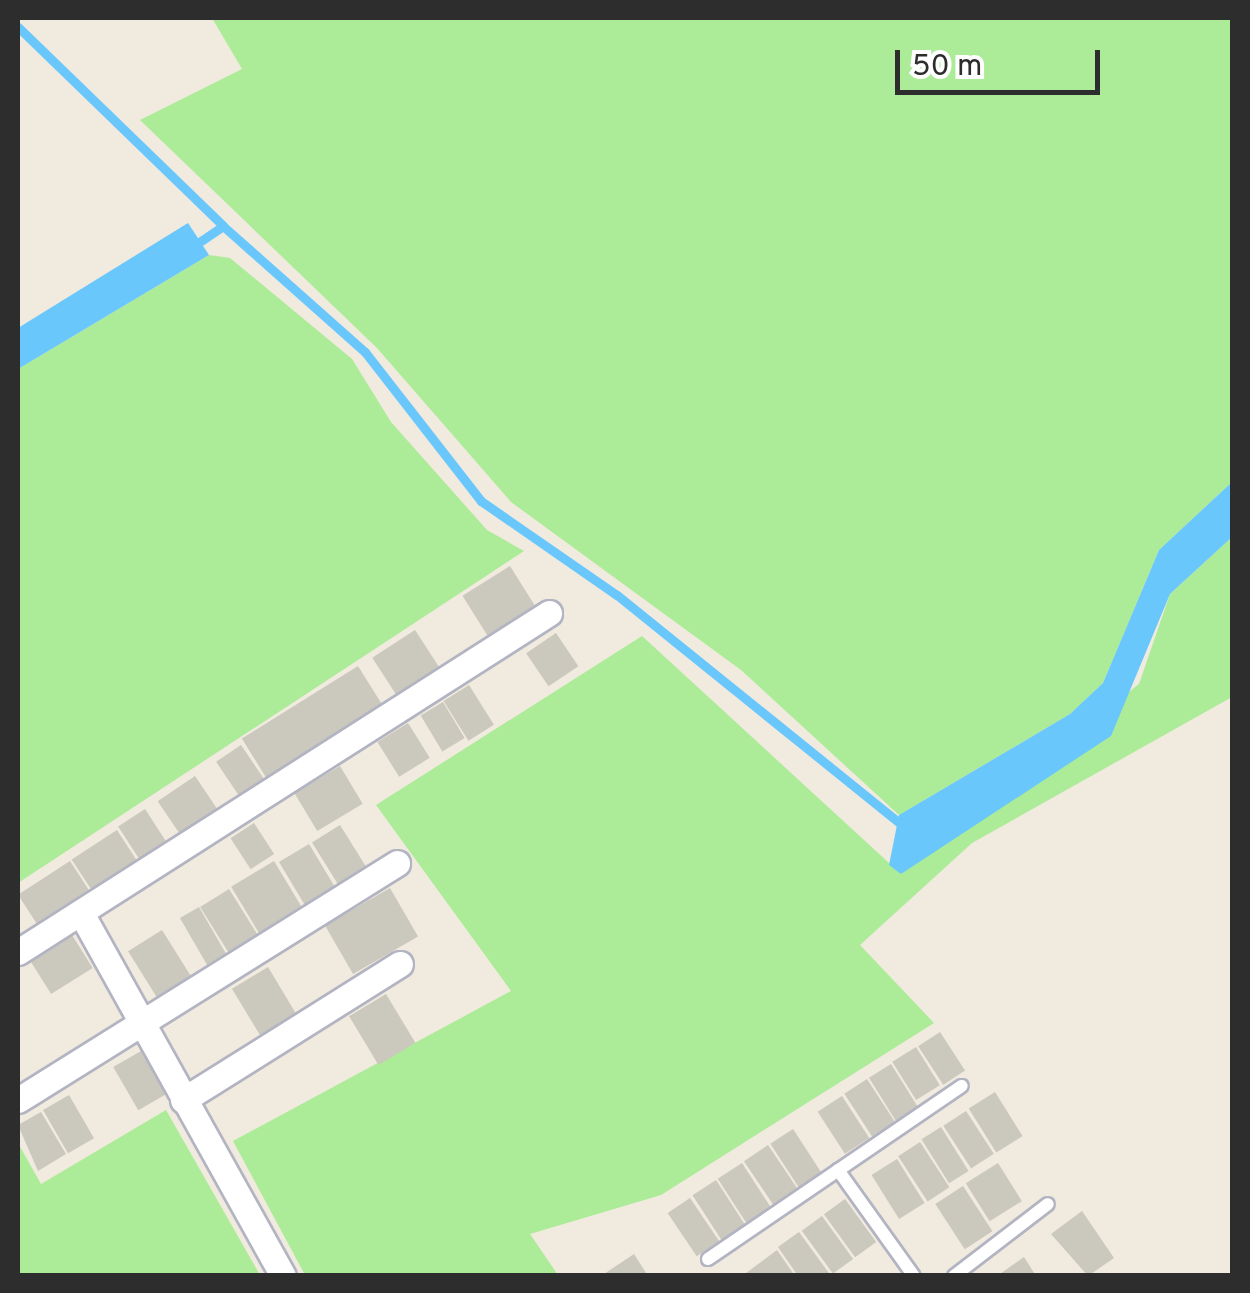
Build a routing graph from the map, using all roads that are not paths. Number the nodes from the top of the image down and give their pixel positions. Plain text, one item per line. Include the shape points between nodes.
1 (549, 613) dead end
2 (397, 862) dead end
3 (81, 914) junction
4 (18, 952) edge
5 (400, 964) dead end
6 (144, 1026) junction
7 (962, 1086) dead end
8 (18, 1100) edge
9 (183, 1100) junction
10 (838, 1170) junction
11 (1048, 1204) dead end
12 (708, 1259) dead end
13 (282, 1276) edge
14 (914, 1276) edge
15 (954, 1276) edge

1 - 3 street
2 - 6 street
3 - 4 street
3 - 6 street
5 - 9 street
6 - 8 street
6 - 9 street
7 - 10 lane
9 - 13 street
10 - 12 lane
10 - 14 lane
11 - 15 lane

